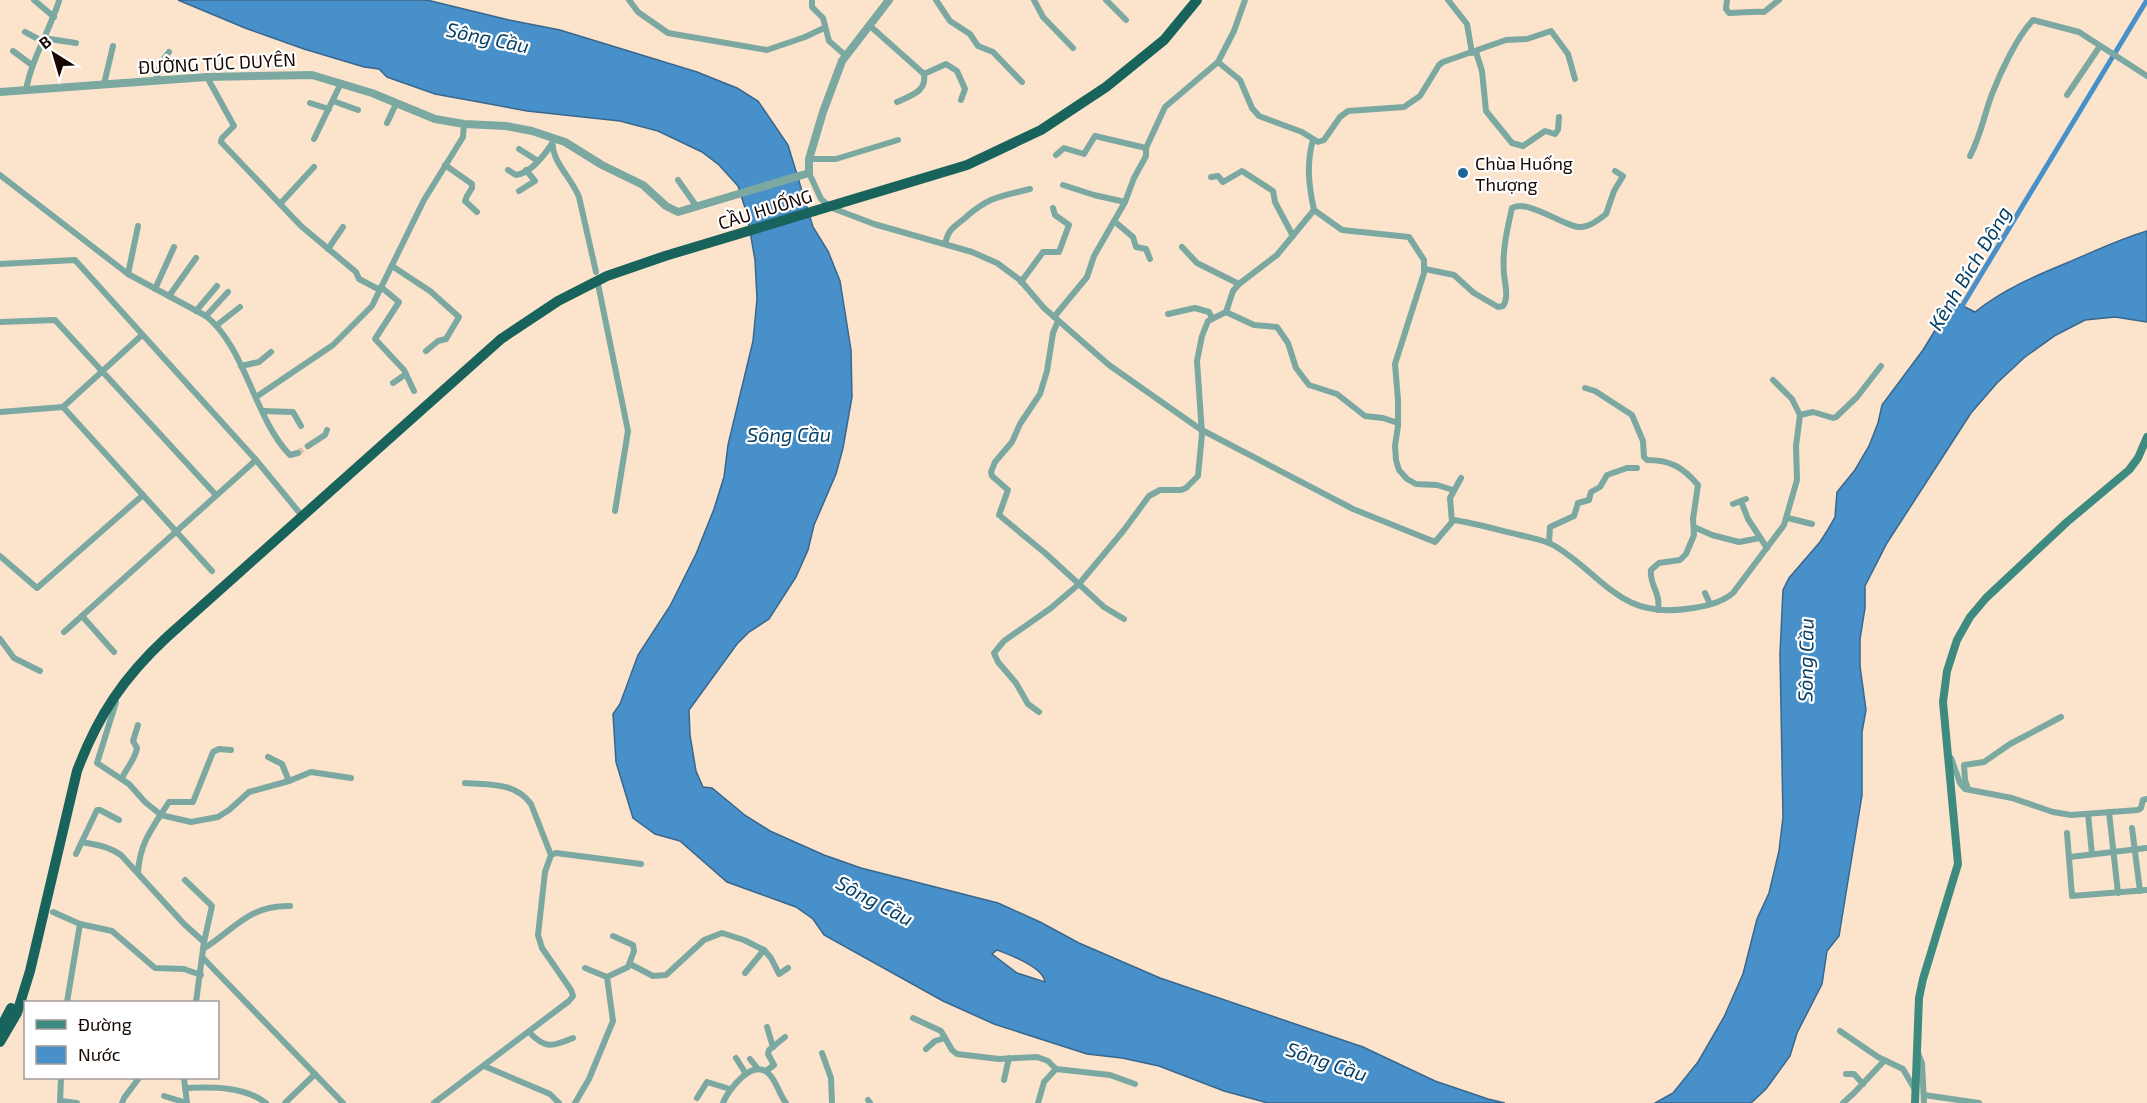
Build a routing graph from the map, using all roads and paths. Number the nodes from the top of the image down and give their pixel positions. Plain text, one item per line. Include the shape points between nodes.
1 (34, 0) edge
2 (629, 0) edge
3 (812, 0) edge
4 (889, 0) edge
5 (936, 0) edge
6 (1034, 0) edge
7 (1106, 0) edge
8 (1191, 0) edge
9 (1197, 0) edge
10 (1245, 0) edge
11 (1448, 0) edge
12 (1727, 0) edge
13 (1779, 0) edge
14 (59, 1) edge
15 (54, 17) junction
16 (1126, 20) dead end
17 (869, 26) junction
18 (824, 28) junction
19 (25, 32) dead end
20 (43, 40) junction
21 (76, 43) dead end
22 (113, 46) dead end
23 (2102, 47) junction
24 (1073, 48) dead end
25 (13, 51) dead end
26 (169, 52) dead end
27 (1474, 52) junction
28 (845, 55) junction
29 (1218, 62) junction
30 (32, 64) junction
31 (924, 74) junction
32 (2147, 76) edge
33 (207, 77) junction
34 (1575, 79) dead end
35 (156, 80) junction
36 (1022, 82) dead end
37 (340, 83) junction
38 (104, 84) junction
39 (26, 90) junction
40 (0, 92) edge
41 (2067, 95) dead end
42 (961, 100) dead end
43 (333, 101) junction
44 (897, 102) dead end
45 (310, 103) dead end
46 (396, 104) junction
47 (329, 109) junction
48 (358, 110) dead end
49 (1559, 117) dead end
50 (387, 123) dead end
51 (464, 124) junction
52 (314, 139) dead end
53 (898, 140) dead end
54 (1313, 140) junction
55 (552, 141) junction
56 (1146, 148) junction
57 (519, 149) dead end
58 (1056, 155) dead end
59 (1970, 156) dead end
60 (809, 159) junction
61 (538, 161) junction
62 (445, 165) junction
63 (314, 167) dead end
64 (508, 170) dead end
65 (526, 170) junction
66 (1615, 171) dead end
67 (807, 174) junction
68 (0, 175) edge
69 (1211, 177) dead end
70 (678, 180) dead end
71 (1063, 185) dead end
72 (1030, 189) dead end
73 (519, 191) dead end
74 (846, 199) junction
75 (1125, 202) junction
76 (280, 204) junction
77 (697, 207) junction
78 (1053, 208) dead end
79 (1314, 210) junction
80 (477, 212) dead end
81 (1114, 221) junction
82 (138, 226) dead end
83 (343, 227) dead end
84 (1293, 236) junction
85 (945, 244) junction
86 (174, 246) dead end
87 (1182, 247) dead end
88 (328, 249) junction
89 (196, 258) dead end
90 (1150, 259) dead end
91 (0, 264) edge
92 (392, 266) junction
93 (1425, 269) junction
94 (596, 272) dead end
95 (128, 274) junction
96 (1022, 282) junction
97 (598, 284) dead end
98 (1239, 284) junction
99 (217, 286) dead end
100 (155, 289) junction
101 (381, 289) junction
102 (228, 292) dead end
103 (169, 296) junction
104 (240, 307) dead end
105 (196, 311) junction
106 (1226, 312) junction
107 (1168, 314) dead end
108 (206, 316) junction
109 (1212, 318) junction
110 (1056, 319) junction
111 (0, 322) edge
112 (217, 325) junction
113 (142, 335) junction
114 (426, 351) dead end
115 (271, 352) dead end
116 (241, 366) junction
117 (1881, 366) dead end
118 (102, 371) junction
119 (406, 374) junction
120 (1773, 380) dead end
121 (393, 383) dead end
122 (1585, 388) dead end
123 (414, 391) dead end
124 (256, 397) junction
125 (63, 407) junction
126 (263, 411) junction
127 (0, 412) edge
128 (1800, 415) junction
129 (1398, 423) junction
130 (301, 426) dead end
131 (1200, 429) junction
132 (327, 430) dead end
133 (2147, 437) edge
134 (309, 446) tunnel mouth
135 (298, 453) dead end
136 (256, 460) junction
137 (1637, 468) dead end
138 (1461, 478) dead end
139 (1454, 490) junction
140 (143, 495) junction
141 (216, 495) junction
142 (1733, 504) dead end
143 (615, 511) dead end
144 (302, 515) junction
145 (1788, 518) junction
146 (1453, 520) junction
147 (1812, 524) dead end
148 (1694, 527) junction
149 (176, 531) junction
150 (1760, 538) junction
151 (1549, 543) junction
152 (1767, 548) junction
153 (0, 556) edge
154 (212, 571) dead end
155 (1079, 584) junction
156 (1705, 592) dead end
157 (1710, 604) junction
158 (1658, 610) junction
159 (82, 616) junction
160 (1124, 619) dead end
161 (64, 632) dead end
162 (0, 639) edge
163 (114, 652) dead end
164 (40, 671) dead end
165 (119, 696) dead end
166 (1039, 712) dead end
167 (2061, 717) dead end
168 (138, 725) dead end
169 (1947, 747) junction
170 (231, 750) dead end
171 (268, 757) dead end
172 (122, 778) junction
173 (351, 778) dead end
174 (289, 781) junction
175 (465, 783) dead end
176 (1968, 789) junction
177 (2147, 799) edge
178 (2109, 812) junction
179 (2088, 814) junction
180 (161, 815) junction
181 (119, 820) dead end
182 (2132, 828) dead end
183 (2067, 833) dead end
184 (82, 842) junction
185 (2147, 848) edge
186 (2134, 849) junction
187 (2114, 851) junction
188 (76, 854) dead end
189 (2092, 854) junction
190 (550, 855) junction
191 (2070, 857) junction
192 (641, 864) dead end
193 (138, 872) junction
194 (185, 880) dead end
195 (2143, 890) edge
196 (2118, 893) junction
197 (290, 906) dead end
198 (52, 912) dead end
199 (80, 924) junction
200 (613, 936) dead end
201 (203, 945) junction
202 (764, 950) junction
203 (203, 958) junction
204 (630, 964) junction
205 (585, 968) dead end
206 (788, 968) dead end
207 (745, 973) dead end
208 (201, 975) junction
209 (607, 976) junction
210 (67, 1001) edge
211 (196, 1001) edge
212 (913, 1018) dead end
213 (767, 1027) dead end
214 (0, 1029) edge
215 (529, 1032) junction
216 (1840, 1032) dead end
217 (785, 1037) dead end
218 (573, 1038) dead end
219 (945, 1038) junction
220 (0, 1042) edge
221 (773, 1047) junction
222 (926, 1049) dead end
223 (822, 1053) dead end
224 (736, 1058) dead end
225 (1009, 1058) junction
226 (750, 1059) dead end
227 (1884, 1061) junction
228 (484, 1066) junction
229 (758, 1069) junction
230 (1056, 1070) junction
231 (766, 1071) junction
232 (315, 1074) junction
233 (746, 1074) junction
234 (1846, 1074) dead end
235 (61, 1079) edge
236 (138, 1079) edge
237 (184, 1079) edge
238 (1004, 1080) dead end
239 (1134, 1084) dead end
240 (1863, 1084) junction
241 (185, 1088) junction
242 (730, 1089) junction
243 (1920, 1093) junction
244 (164, 1096) dead end
245 (697, 1098) dead end
246 (60, 1102) edge
247 (342, 1102) edge
248 (77, 1103) edge
249 (122, 1103) edge
250 (187, 1103) edge
251 (266, 1103) edge
252 (285, 1103) edge
253 (434, 1103) edge
254 (559, 1103) edge
255 (575, 1103) edge
256 (723, 1103) edge
257 (786, 1103) edge
258 (832, 1103) edge
259 (1038, 1103) edge
260 (1842, 1103) edge
261 (1915, 1103) edge
262 (1923, 1103) edge
263 (1979, 1103) edge

1 - 15 street
2 - 18 street via 668,33 767,50
3 - 18 street
4 - 17 street
5 - 36 street via 950,21 970,34 978,46 993,52
6 - 24 street via 1043,17
7 - 16 street
8 - 74 highway via 1160,36 1038,126 965,161
9 - 74 highway via 1164,40 1106,87 1041,130 967,165
10 - 29 street
11 - 27 street via 1467,24
12 - 13 street via 1726,9 1734,13 1764,12
14 - 15 street
15 - 20 street
17 - 28 street
17 - 31 street
18 - 28 street via 832,45
19 - 20 street
20 - 21 street
20 - 30 street
22 - 38 street
23 - 32 street
23 - 41 street
23 - 59 street via 2079,32 2033,20 1992,93 1983,128
25 - 30 street
26 - 35 street via 161,62
27 - 34 street via 1506,40 1527,39 1551,31 1568,54
27 - 49 street via 1482,71 1485,108 1512,143 1523,146 1545,131 1555,134
27 - 54 street via 1441,63 1422,94 1404,107 1348,111 1324,140
28 - 60 street
29 - 54 street via 1240,80 1259,116
29 - 56 street via 1164,107
30 - 39 street
31 - 42 street via 942,65 955,69 965,89
31 - 44 street via 921,88
33 - 35 street, ĐƯỜNG TÚC DUYÊN
33 - 37 street, ĐƯỜNG TÚC DUYÊN via 305,74
33 - 76 street via 234,124 221,142
35 - 38 street, ĐƯỜNG TÚC DUYÊN
37 - 43 street
37 - 46 street, ĐƯỜNG TÚC DUYÊN
38 - 39 street, ĐƯỜNG TÚC DUYÊN
39 - 40 street, ĐƯỜNG TÚC DUYÊN
43 - 47 street
43 - 48 street
45 - 47 street
46 - 50 street
46 - 51 street, ĐƯỜNG TÚC DUYÊN via 435,119
47 - 52 street
51 - 55 street, ĐƯỜNG TÚC DUYÊN via 532,131
51 - 62 street via 463,137
53 - 60 street via 836,159
54 - 79 street via 1309,177
55 - 61 street
55 - 77 street, ĐƯỜNG TÚC DUYÊN via 577,148 643,185 674,211
55 - 94 street via 553,154 579,197
56 - 58 street via 1095,136 1084,154 1064,148
56 - 75 street
57 - 61 street
60 - 67 street
61 - 65 street
62 - 80 street via 471,184 465,201
62 - 92 street
63 - 76 street
64 - 65 street via 517,175
65 - 73 street via 535,181
66 - 93 street via 1623,176 1606,214 1583,227 1542,212 1512,208 1506,234 1503,306 1474,293 1454,275
67 - 77 street, ĐƯỜNG TÚC DUYÊN
67 - 85 street via 821,199 832,208
68 - 95 street
69 - 84 street via 1218,176 1223,182 1242,171 1271,188
70 - 77 street
71 - 75 street
72 - 85 street via 985,201 951,228
74 - 144 highway, CẦU HUỐNG via 690,246 607,276 558,301 501,339
75 - 81 street
76 - 88 street
78 - 96 street via 1069,225 1059,252 1042,252
79 - 84 street
79 - 93 street via 1342,230 1409,237 1424,260
81 - 90 street via 1132,237 1136,247 1146,249
81 - 110 street via 1087,277
82 - 95 street
83 - 88 street
84 - 98 street via 1278,255
85 - 96 street via 986,258
86 - 100 street
87 - 98 street via 1197,262
88 - 101 street via 360,279
89 - 103 street
91 - 113 street via 75,260
92 - 101 street
92 - 114 street via 430,291 459,317 446,339
93 - 129 street via 1395,364
95 - 100 street
96 - 110 street
97 - 143 street via 628,431
98 - 106 street
99 - 105 street
100 - 103 street
101 - 119 street via 399,302 375,339
101 - 124 street via 372,306 336,343
102 - 108 street
103 - 105 street
104 - 112 street
105 - 108 street
106 - 109 street
106 - 129 street via 1254,325 1277,327 1288,343 1296,368 1313,387 1334,393 1368,417
107 - 109 street via 1195,308 1209,312
108 - 112 street
109 - 131 street via 1202,336 1197,361
110 - 131 street via 1126,379
110 - 155 street via 1040,394 991,472 1008,490 999,515
111 - 118 street via 56,320
112 - 116 street
113 - 118 street
113 - 136 street
115 - 116 street via 261,361
116 - 124 street
117 - 128 street via 1836,417 1810,412
118 - 125 street
118 - 141 street
119 - 121 street
119 - 123 street
120 - 128 street via 1792,399
122 - 148 street via 1632,415 1647,460 1659,459 1682,468 1697,483
124 - 126 street
125 - 127 street
125 - 140 street
126 - 130 street via 293,412
126 - 135 street via 281,445 290,455
128 - 145 street via 1797,480
129 - 139 street via 1395,451 1402,475 1416,484 1437,484
131 - 146 street via 1353,509 1433,542
131 - 155 street via 1200,471 1195,481 1181,490 1160,490 1149,496
132 - 134 street via 326,435
133 - 169 main road via 2129,470 2067,522 1970,617 1947,671 1943,702
136 - 141 street
136 - 144 street
137 - 151 street via 1607,475 1589,500 1578,503 1574,516 1550,527
138 - 139 street
139 - 146 street via 1450,498
140 - 149 street
140 - 153 street via 37,588
141 - 149 street
142 - 150 street via 1744,500 1748,519
144 - 214 highway via 256,550 141,655 91,725 63,803 21,981
144 - 220 highway via 147,656 110,703 77,771 30,971 19,1007
145 - 147 street
145 - 152 street
146 - 151 street
148 - 150 street via 1743,542
148 - 158 street via 1684,558 1663,562 1651,570 1659,597
149 - 154 street
149 - 159 street
150 - 152 street
151 - 158 street via 1625,601
152 - 157 street via 1733,593
155 - 160 street
155 - 166 street via 1004,641 994,653 1028,704
156 - 157 street
157 - 158 street via 1676,611
159 - 161 street
159 - 163 street
162 - 164 street via 14,658
165 - 172 street via 97,763
167 - 176 street via 1984,762 1964,765
168 - 172 street via 133,741 137,748 135,758
169 - 176 street via 1960,783
169 - 243 main road via 1958,864 1919,998
170 - 180 street via 213,752 193,802 169,802
171 - 174 street via 282,764
172 - 180 street
173 - 174 street via 311,772
174 - 180 street via 249,792 229,810 205,821
175 - 190 street via 505,786 526,797
176 - 179 street via 2062,814
177 - 178 street via 2139,810
178 - 179 street
178 - 187 street
179 - 189 street
180 - 193 street via 142,845
181 - 184 street via 97,810
182 - 186 street
183 - 191 street
184 - 188 street
184 - 193 street via 114,849
185 - 186 street
186 - 187 street
186 - 195 street
187 - 189 street
187 - 196 street
189 - 191 street
190 - 192 street
190 - 215 street via 538,935 542,948 573,996
191 - 196 street via 2072,896
193 - 201 street
194 - 201 street via 212,906
195 - 196 street
197 - 201 street via 264,908 250,914
198 - 199 street
199 - 208 street via 112,931 154,968 184,969
199 - 210 street
200 - 204 street via 633,945
201 - 203 street
202 - 204 street via 722,933 704,940 666,975 653,976
202 - 206 street via 778,973
202 - 207 street
203 - 208 street
203 - 232 street
204 - 209 street
205 - 209 street
208 - 211 street
209 - 255 street via 614,1021
212 - 219 street via 936,1027
213 - 221 street
215 - 218 street via 539,1042 551,1046
215 - 228 street
216 - 227 street
217 - 221 street
219 - 222 street
219 - 225 street via 957,1054
221 - 231 street via 768,1054 774,1065
223 - 258 street via 831,1078
224 - 233 street
225 - 230 street via 1037,1057
225 - 238 street
226 - 229 street
227 - 240 street
227 - 243 street via 1903,1069
228 - 253 street
228 - 254 street via 550,1094
229 - 231 street
229 - 233 street
230 - 239 street via 1110,1075
230 - 259 street via 1044,1082
231 - 257 street
232 - 247 street
232 - 252 street
233 - 242 street
234 - 240 street via 1854,1074
235 - 246 street
236 - 249 street
237 - 241 street
240 - 260 street
241 - 250 street
241 - 251 street via 238,1091
242 - 245 street via 707,1082
242 - 256 street
243 - 261 main road
243 - 262 street
243 - 263 street
244 - 250 street
246 - 248 street

